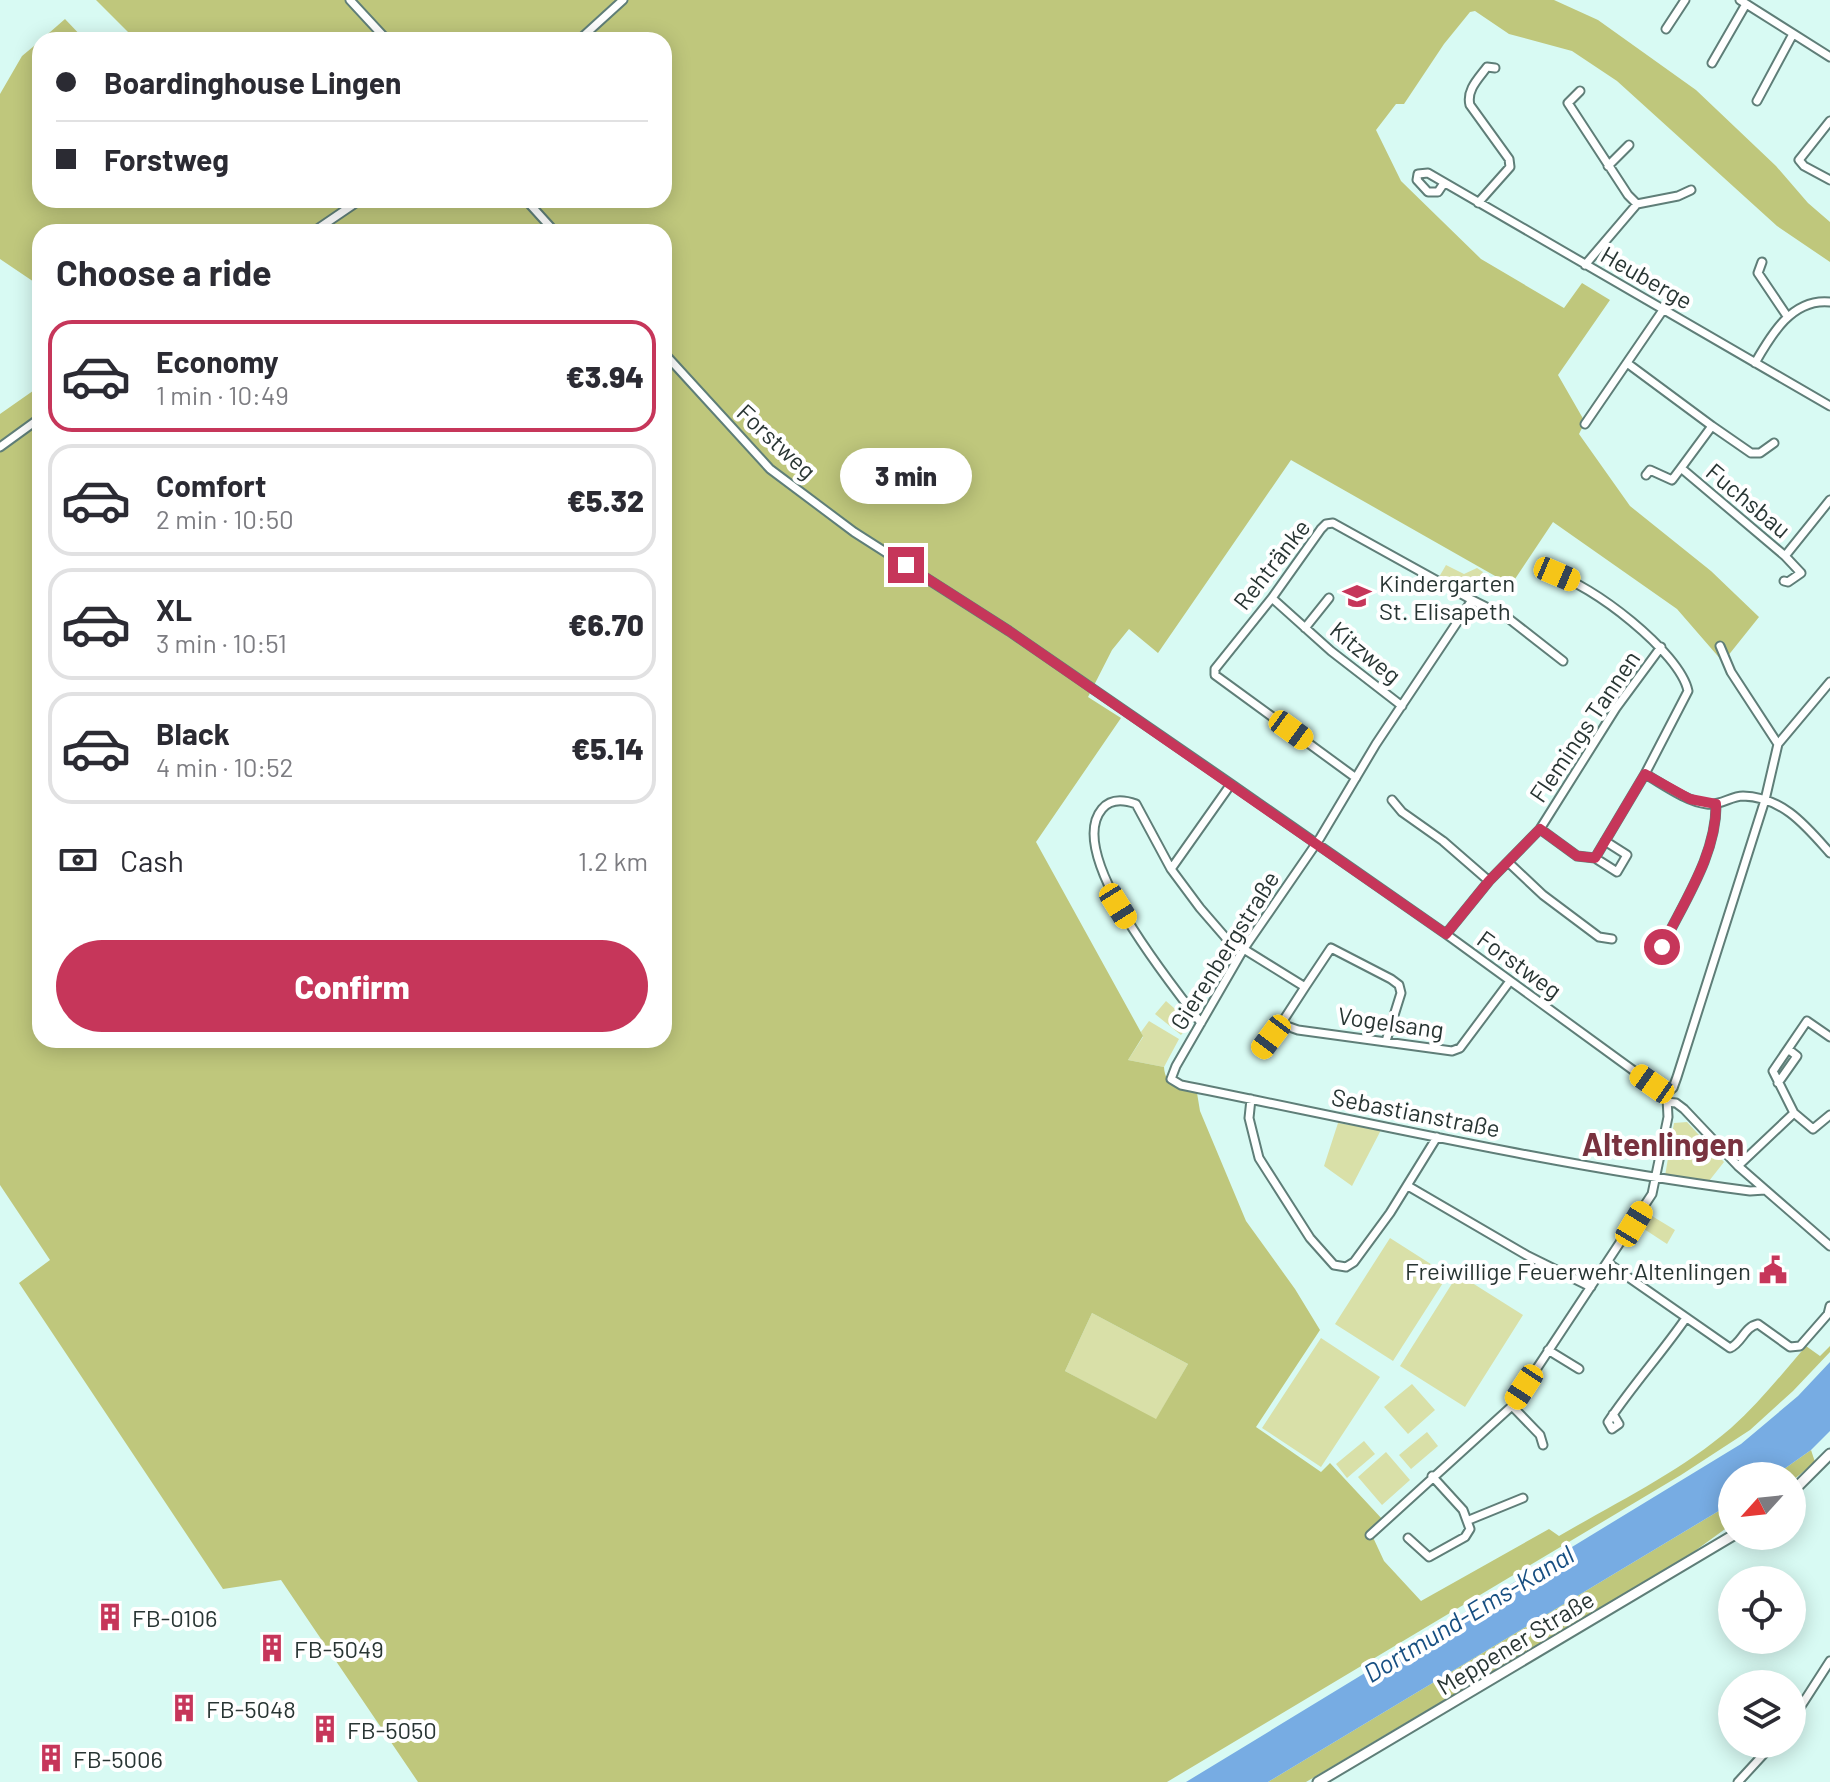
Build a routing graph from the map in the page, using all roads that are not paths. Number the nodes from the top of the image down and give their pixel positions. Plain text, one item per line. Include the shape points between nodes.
1 (350, 0) edge
2 (623, 0) edge
3 (1685, 0) edge
4 (1743, 2) edge
5 (1666, 29) dead end
6 (380, 32) edge
7 (588, 32) edge
8 (1793, 34) junction
9 (1830, 57) edge
10 (1712, 63) dead end
11 (1495, 68) dead end
12 (1580, 91) dead end
13 (1757, 101) dead end
14 (1830, 121) edge
15 (1629, 145) dead end
16 (1608, 166) junction
17 (1830, 180) edge
18 (1444, 183) dead end
19 (1691, 190) dead end
20 (1478, 203) junction
21 (1637, 204) junction
22 (348, 208) edge
23 (533, 208) edge
24 (325, 224) edge
25 (548, 224) edge
26 (1762, 262) dead end
27 (1585, 265) junction
28 (1830, 302) edge
29 (1663, 310) junction
30 (1787, 316) junction
31 (672, 362) edge
32 (1627, 363) junction
33 (1755, 363) junction
34 (1830, 406) edge
35 (32, 424) edge
36 (1585, 424) dead end
37 (1712, 426) junction
38 (1774, 443) dead end
39 (0, 447) edge
40 (1681, 468) junction
41 (1646, 475) dead end
42 (1830, 500) edge
43 (1785, 556) junction
44 (1553, 574) dead end
45 (1784, 581) dead end
46 (1272, 598) junction
47 (1329, 598) dead end
48 (1472, 600) junction
49 (1305, 628) junction
50 (1720, 646) dead end
51 (1661, 647) junction
52 (1563, 661) dead end
53 (1830, 682) edge
54 (1402, 706) junction
55 (1778, 744) junction
56 (1645, 774) junction
57 (1356, 778) junction
58 (1231, 784) junction
59 (1392, 800) dead end
60 (1765, 800) junction
61 (1716, 804) junction
62 (1540, 829) junction
63 (1605, 841) junction
64 (1316, 844) junction
65 (1830, 853) edge
66 (1595, 858) junction
67 (1508, 862) junction
68 (1171, 869) junction
69 (1489, 881) junction
70 (1446, 934) junction
71 (1612, 939) dead end
72 (1662, 947) dead end
73 (1243, 950) junction
74 (1510, 981) junction
75 (1305, 987) junction
76 (1201, 1023) junction
77 (1281, 1024) junction
78 (1830, 1037) edge
79 (1386, 1041) junction
80 (1261, 1051) dead end
81 (1171, 1079) joint
82 (1666, 1098) junction
83 (1251, 1099) junction
84 (1794, 1113) junction
85 (1830, 1115) edge
86 (1437, 1137) junction
87 (1738, 1166) junction
88 (1656, 1178) junction
89 (1408, 1186) junction
90 (1765, 1190) junction
91 (1830, 1246) edge
92 (1608, 1263) junction
93 (1591, 1287) junction
94 (1830, 1306) edge
95 (1686, 1318) junction
96 (1548, 1350) junction
97 (1579, 1369) dead end
98 (1512, 1406) junction
99 (1613, 1414) dead end
100 (1543, 1445) dead end
101 (1830, 1454) edge
102 (1432, 1476) junction
103 (1806, 1478) edge
104 (1523, 1498) dead end
105 (1469, 1520) junction
106 (1370, 1535) dead end
107 (1408, 1538) dead end
108 (1718, 1544) edge
109 (1830, 1661) edge
110 (1806, 1698) edge
111 (1760, 1758) edge
112 (1318, 1782) edge
113 (1738, 1782) edge

1 - 6 street
2 - 7 street
3 - 5 street
4 - 8 street
4 - 10 street
8 - 9 street
8 - 13 street
11 - 20 street via 1487,67 1468,98 1510,167
12 - 16 street via 1568,103
14 - 17 street via 1799,160
15 - 16 street
16 - 21 street
18 - 20 street, Heuberge
19 - 21 street
20 - 27 street, Heuberge
21 - 27 street
22 - 24 street
23 - 25 street
26 - 30 street via 1758,273
27 - 29 street, Heuberge
28 - 30 street
29 - 32 street
29 - 33 street, Heuberge
30 - 33 street
31 - 58 street, Forstweg via 770,469 854,532
32 - 36 street
32 - 37 street, Fuchsbau
33 - 34 street, Heuberge
35 - 39 street
37 - 38 street via 1751,453
37 - 40 street, Fuchsbau
40 - 41 street via 1672,480 1650,470
40 - 43 street, Fuchsbau
42 - 43 street, Fuchsbau
43 - 45 street via 1801,573
44 - 51 street via 1601,597
46 - 48 street, Rehtränke via 1321,529 1333,523
46 - 49 street, Kitzweg
46 - 57 street, Rehtränke via 1215,675
47 - 49 street, Kitzweg
48 - 52 street via 1508,618
48 - 54 street
49 - 54 street, Kitzweg
50 - 55 street
51 - 56 street via 1688,691
51 - 62 street, Flemings Tannen
53 - 55 street
54 - 57 street
55 - 60 street
56 - 61 street via 1690,799
56 - 63 street
57 - 64 street
58 - 64 street, Forstweg
58 - 68 street
59 - 69 street
60 - 61 street via 1741,796
60 - 65 street via 1785,807
60 - 82 street
61 - 72 street via 1715,825 1699,872
62 - 66 street via 1577,856
62 - 67 street, Flemings Tannen
63 - 66 street
63 - 66 street via 1627,855 1617,872
64 - 70 street, Forstweg
64 - 73 street, Gierenbergstraße
67 - 69 street, Flemings Tannen
67 - 71 street via 1599,937
68 - 73 street via 1226,938
68 - 76 street via 1136,804 1114,801 1103,807 1094,836 1112,892
69 - 70 street, Flemings Tannen
70 - 74 street, Forstweg
73 - 75 street
73 - 76 street, Gierenbergstraße
74 - 79 street, Vogelsang via 1460,1048
74 - 82 street, Forstweg
75 - 77 street
75 - 79 street via 1331,948 1391,979 1401,993
76 - 81 street, Gierenbergstraße
77 - 79 street, Vogelsang
77 - 80 street
78 - 84 street via 1807,1021 1773,1071
81 - 83 street, Sebastianstraße
82 - 87 street, Forstweg via 1684,1109
82 - 88 street via 1668,1117
83 - 86 street, Sebastianstraße
83 - 89 street via 1249,1118 1259,1158 1310,1238 1334,1265 1354,1262
84 - 85 street via 1813,1129
84 - 87 street
86 - 88 street, Sebastianstraße
86 - 89 street
87 - 90 street, Forstweg
88 - 90 street
88 - 92 street via 1652,1194
89 - 93 street
90 - 91 street, Forstweg
92 - 93 street
92 - 95 street
93 - 96 street
94 - 95 street via 1795,1347 1758,1324 1730,1348
95 - 99 street
96 - 97 street
96 - 98 street
98 - 100 street
98 - 102 street
101 - 103 main road
102 - 105 street
102 - 106 street
104 - 105 street
105 - 107 street via 1465,1537 1429,1557
108 - 112 main road, Meppener Straße
109 - 110 street
111 - 113 street

